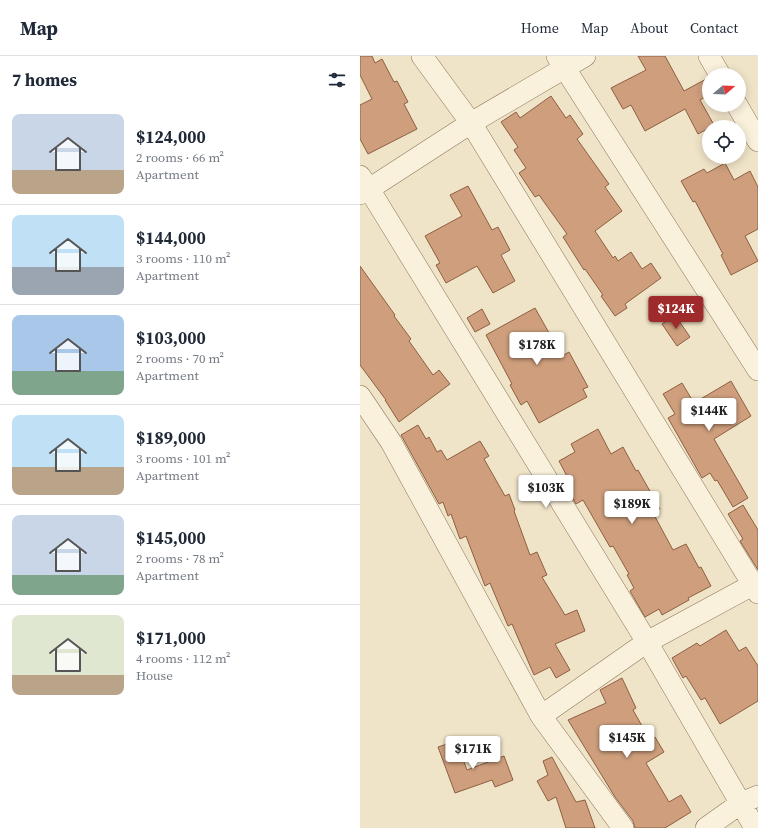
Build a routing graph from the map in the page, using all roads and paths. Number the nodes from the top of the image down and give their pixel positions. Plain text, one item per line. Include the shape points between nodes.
1 (422, 56) edge
2 (585, 56) edge
3 (708, 56) edge
4 (560, 62) edge
5 (716, 68) edge
6 (741, 112) edge
7 (471, 123) junction
8 (758, 141) edge
9 (363, 186) edge
10 (758, 370) edge
11 (360, 396) edge
12 (756, 587) edge
13 (647, 642) junction
14 (541, 716) junction
15 (749, 800) edge
16 (623, 828) edge
17 (706, 828) edge
18 (755, 828) edge

1 - 7 street
2 - 4 street
3 - 5 street
4 - 7 street
4 - 10 street
6 - 8 street
7 - 9 street
7 - 12 street
9 - 13 street
11 - 14 street via 391,442
12 - 13 street
13 - 14 street
13 - 15 street
14 - 16 street
15 - 17 street
15 - 18 street

